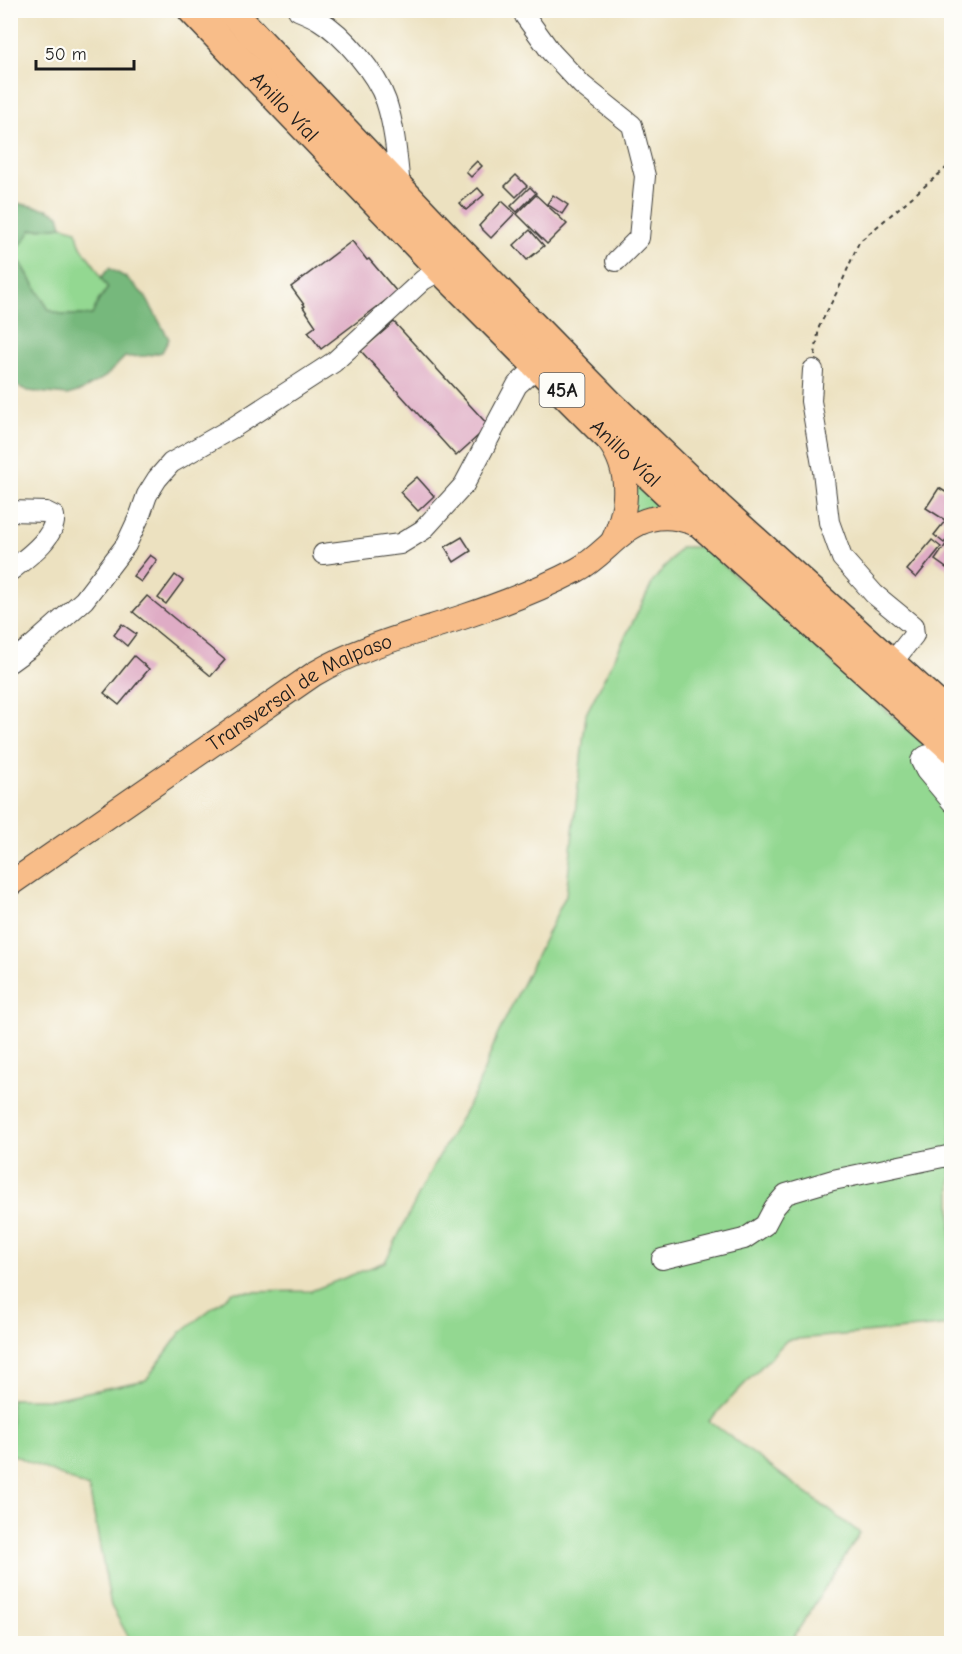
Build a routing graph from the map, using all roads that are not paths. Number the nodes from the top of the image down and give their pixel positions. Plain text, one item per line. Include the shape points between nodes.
1 (192, 10) edge
2 (230, 10) edge
3 (298, 10) edge
4 (524, 10) edge
5 (400, 187) junction
6 (616, 261) dead end
7 (441, 270) junction
8 (538, 366) junction
9 (813, 370) road end
10 (599, 428) junction
11 (10, 511) edge
12 (706, 528) junction
13 (612, 544) junction
14 (323, 554) dead end
15 (10, 571) edge
16 (10, 662) edge
17 (891, 663) junction
18 (951, 718) edge
19 (951, 749) edge
20 (951, 771) edge
21 (951, 802) edge
22 (10, 884) edge
23 (951, 1155) edge
24 (662, 1259) dead end

1 - 7 highway, Anillo Víal / 45A
2 - 5 highway, Anillo Víal / 45A
3 - 5 lane via 340,35 371,74 388,108
4 - 6 lane via 551,52 582,86 632,125 645,176 639,238
5 - 17 highway, Anillo Víal / 45A via 611,405
7 - 8 highway, Anillo Víal / 45A
7 - 16 lane via 423,280 334,362 171,463 147,495 126,545 84,600
8 - 10 highway, Anillo Víal / 45A
8 - 14 lane via 517,384 464,485 423,530 400,544
9 - 17 lane via 811,401 829,522 842,558 874,594 913,626 914,635
10 - 12 highway, Anillo Víal / 45A
10 - 13 main road, Transversal de Malpaso via 621,463 625,484 621,525
11 - 15 lane via 46,512 55,521 46,539
12 - 13 main road, Transversal de Malpaso via 685,519 653,518 623,532
12 - 19 highway, Anillo Víal / 45A
13 - 22 main road, Transversal de Malpaso via 594,560 546,585 336,661
17 - 18 highway, Anillo Víal / 45A
20 - 21 lane via 937,757 929,755 921,761
23 - 24 lane via 786,1194 765,1225 744,1239

